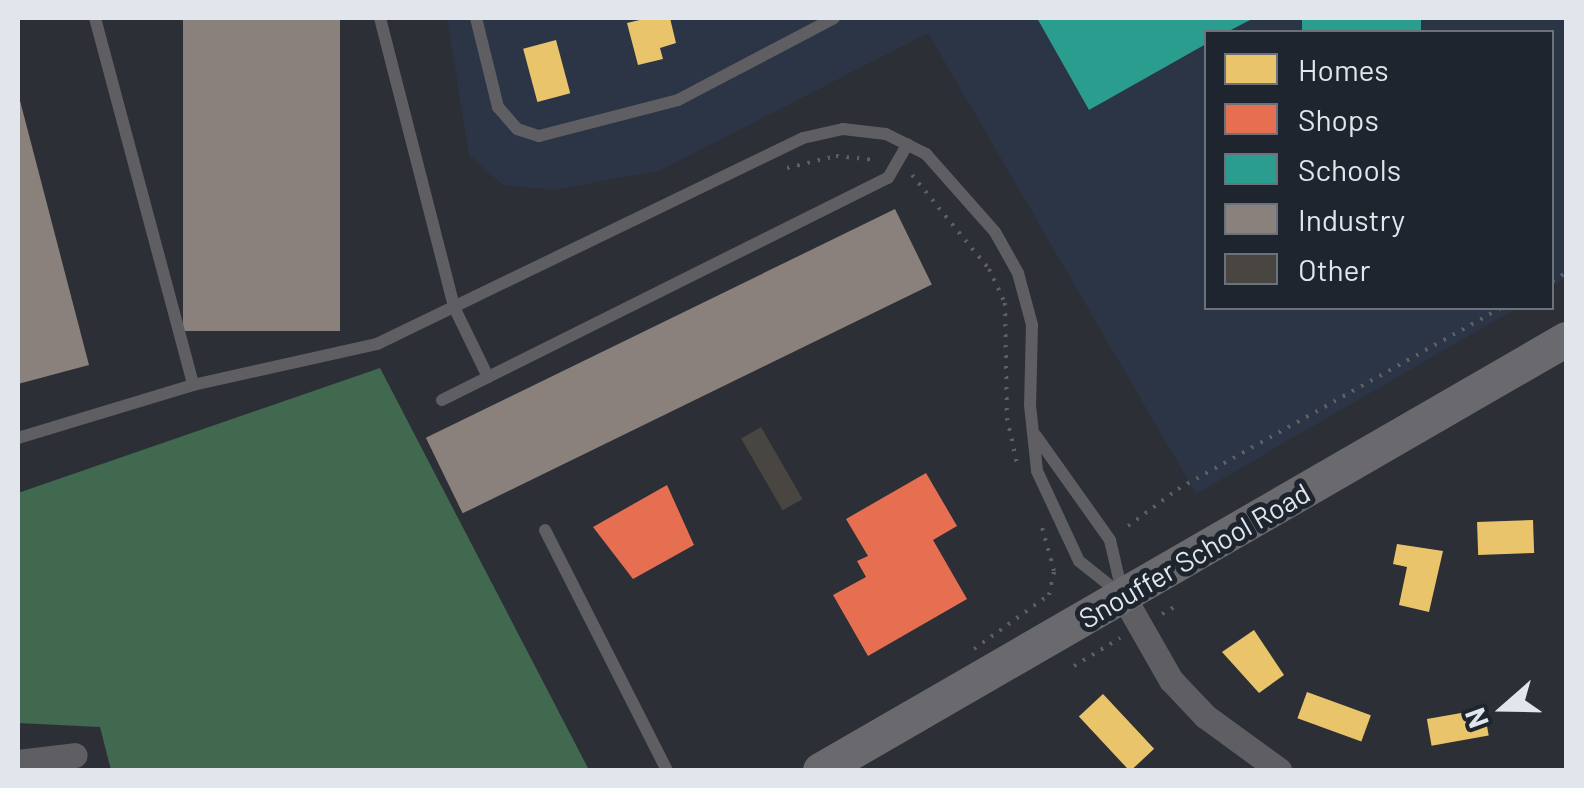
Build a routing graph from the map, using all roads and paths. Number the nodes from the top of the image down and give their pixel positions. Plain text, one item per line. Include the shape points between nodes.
1 (95, 18) edge
2 (380, 18) edge
3 (476, 18) edge
4 (834, 18) edge
5 (908, 144) junction
6 (895, 166) junction
7 (779, 171) dead end
8 (454, 308) junction
9 (1496, 310) edge
10 (1566, 339) edge
11 (488, 377) junction
12 (192, 386) junction
13 (442, 400) dead end
14 (1036, 436) junction
15 (18, 438) edge
16 (1022, 478) dead end
17 (1035, 510) dead end
18 (1139, 522) junction
19 (1128, 526) dead end
20 (545, 530) dead end
21 (1144, 532) dead end
22 (1123, 596) junction
23 (1180, 604) dead end
24 (1159, 616) dead end
25 (1120, 638) dead end
26 (980, 657) dead end
27 (1074, 666) dead end
28 (75, 755) dead end
29 (18, 762) edge
30 (667, 770) edge
31 (820, 770) edge
32 (1279, 770) edge

1 - 12 lane
2 - 8 lane
3 - 4 lane via 498,107 517,128 539,136 678,100
5 - 6 lane
5 - 8 lane via 843,129 802,138
5 - 14 lane via 948,173 995,232 1018,274 1032,325
6 - 7 path via 836,156
6 - 11 lane via 888,178
6 - 16 path via 914,176 944,209 999,286 1010,330 1008,430
8 - 11 lane
8 - 12 lane via 377,344
9 - 18 path via 1178,489
10 - 22 main road, Snouffer School Road
11 - 13 lane
12 - 15 lane
14 - 22 lane via 1110,540
14 - 22 lane via 1038,472 1079,562
17 - 26 path via 1053,586 972,646
18 - 19 path
18 - 21 path
20 - 30 lane
22 - 31 main road, Snouffer School Road
22 - 32 street via 1171,680 1206,716
23 - 24 path
25 - 27 path
28 - 29 street

